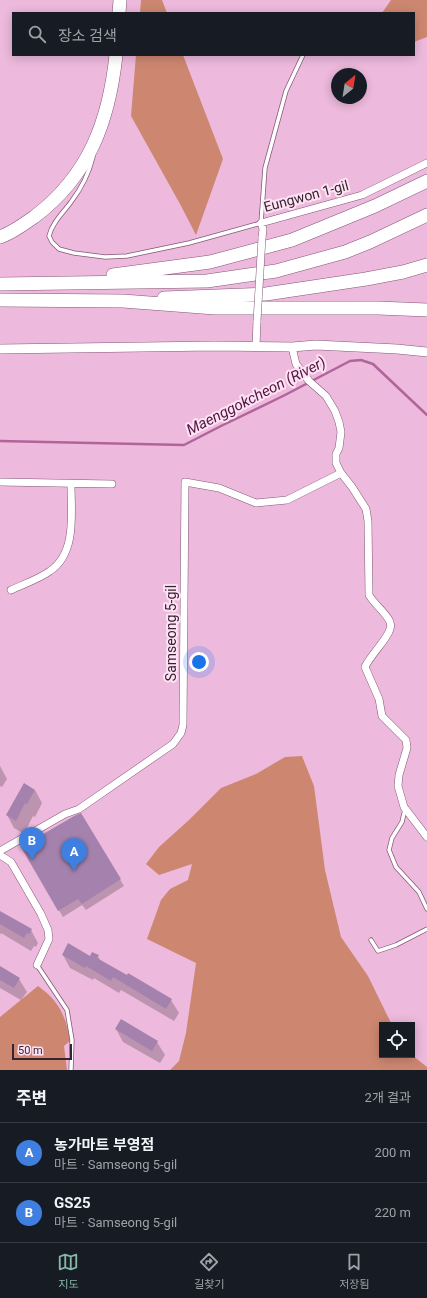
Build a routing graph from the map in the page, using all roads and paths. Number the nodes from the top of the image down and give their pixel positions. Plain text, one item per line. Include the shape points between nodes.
1 (120, 0) edge
2 (119, 12) edge
3 (116, 56) edge
4 (303, 56) edge
5 (100, 132) junction
6 (427, 163) edge
7 (427, 181) edge
8 (427, 215) edge
9 (261, 222) junction
10 (0, 236) edge
11 (427, 266) edge
12 (0, 284) edge
13 (42, 284) junction
14 (0, 300) edge
15 (123, 301) junction
16 (427, 310) edge
17 (256, 346) junction
18 (292, 347) junction
19 (0, 349) edge
20 (427, 352) edge
21 (341, 473) junction
22 (0, 482) edge
23 (71, 484) junction
24 (112, 484) dead end
25 (11, 590) dead end
26 (406, 809) junction
27 (427, 837) edge
28 (0, 851) edge
29 (0, 855) edge
30 (427, 909) edge
31 (427, 929) edge
32 (371, 940) dead end
33 (37, 965) joint
34 (71, 1070) edge

1 - 2 highway
3 - 5 highway via 108,104
4 - 9 lane via 286,91 265,168
5 - 9 lane via 87,176 51,229 49,236 59,249 105,257 127,256 190,243
5 - 10 highway via 67,186 25,223
6 - 9 street, Eungwon 1-gil via 362,195
7 - 13 highway via 382,203 292,240 210,262
8 - 13 highway via 345,252 276,271 207,281
9 - 17 street, Eungwon 1-gil, bridge via 263,229
11 - 15 highway via 366,279 266,294
12 - 13 highway
14 - 15 highway
15 - 16 highway via 215,308
17 - 18 street
17 - 19 street
18 - 20 street via 316,345
18 - 21 street via 296,364 326,396 335,411 341,432 336,463
21 - 26 street via 366,509 369,528 369,595 390,621 391,626 366,667 380,699 382,716 406,740 407,748 398,786
21 - 28 street, Samseong 5-gil via 287,500 256,503 219,488 185,482 181,733 173,744 79,809 65,814
22 - 23 street
23 - 24 street
23 - 25 street via 70,537 67,549 50,572
26 - 27 street
26 - 30 lane via 402,822 392,838 390,850 396,867 419,892
29 - 33 street via 15,868 48,930 49,939
31 - 32 lane via 378,951
33 - 34 lane via 67,1010 72,1040

